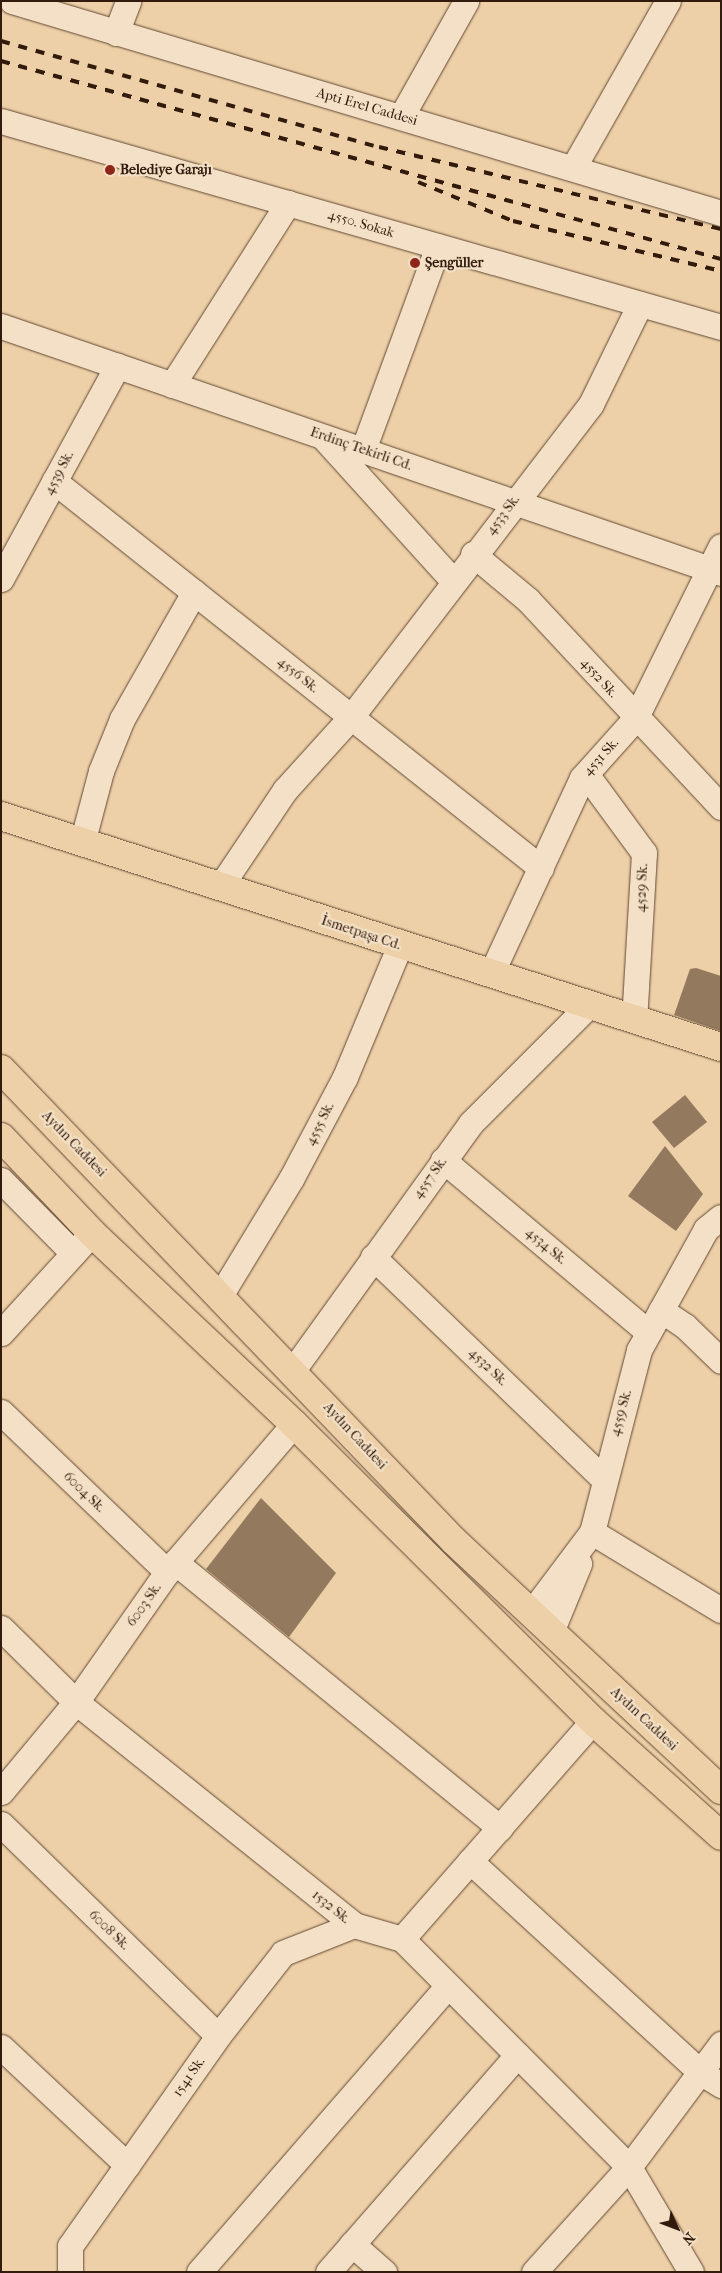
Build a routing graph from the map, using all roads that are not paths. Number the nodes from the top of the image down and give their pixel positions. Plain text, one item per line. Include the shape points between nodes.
1 (12, 1) edge
2 (128, 1) edge
3 (466, 1) edge
4 (668, 1) edge
5 (116, 33) junction
6 (401, 117) junction
7 (1, 121) edge
8 (573, 168) junction
9 (288, 203) junction
10 (721, 213) edge
11 (438, 246) junction
12 (640, 304) junction
13 (1, 326) edge
14 (721, 327) edge
15 (117, 366) junction
16 (172, 385) junction
17 (323, 436) junction
18 (363, 450) junction
19 (54, 481) junction
20 (513, 501) junction
21 (721, 546) edge
22 (473, 554) junction
23 (716, 572) edge
24 (1, 579) edge
25 (453, 581) junction
26 (194, 592) junction
27 (351, 717) junction
28 (636, 719) junction
29 (586, 774) junction
30 (721, 807) edge
31 (1, 816) edge
32 (82, 843) junction
33 (541, 868) junction
34 (220, 887) junction
35 (400, 945) junction
36 (491, 974) junction
37 (589, 1005) junction
38 (634, 1020) junction
39 (721, 1047) edge
40 (1, 1069) edge
41 (1, 1137) edge
42 (443, 1160) junction
43 (1, 1180) edge
44 (721, 1217) edge
45 (92, 1233) junction
46 (73, 1254) junction
47 (373, 1257) junction
48 (221, 1294) junction
49 (661, 1310) junction
50 (648, 1332) junction
51 (1, 1333) edge
52 (721, 1361) edge
53 (293, 1370) junction
54 (1, 1412) edge
55 (294, 1424) junction
56 (603, 1478) junction
57 (592, 1532) junction
58 (171, 1567) junction
59 (721, 1610) edge
60 (531, 1613) junction
61 (1, 1628) edge
62 (551, 1632) junction
63 (76, 1702) junction
64 (593, 1722) junction
65 (721, 1790) edge
66 (1, 1792) edge
67 (1, 1824) edge
68 (500, 1828) junction
69 (721, 1836) edge
70 (470, 1861) junction
71 (354, 1925) junction
72 (402, 1940) junction
73 (448, 1986) junction
74 (218, 2036) junction
75 (721, 2044) edge
76 (1, 2047) edge
77 (518, 2055) junction
78 (700, 2072) junction
79 (721, 2085) edge
80 (127, 2165) junction
81 (629, 2167) junction
82 (352, 2244) junction
83 (70, 2272) edge
84 (199, 2272) edge
85 (328, 2272) edge
86 (384, 2272) edge
87 (534, 2272) edge
88 (691, 2272) edge

1 - 5 street, Apti Erel Caddesi
2 - 5 street
3 - 6 street
4 - 8 street
5 - 6 street, Apti Erel Caddesi
6 - 8 street, Apti Erel Caddesi
7 - 9 street, 4550. Sokak
8 - 10 street, Apti Erel Caddesi
9 - 11 street, 4550. Sokak
9 - 16 street
11 - 12 street, 4550. Sokak
11 - 18 street
12 - 14 street, 4550. Sokak
12 - 20 street, 4533 Sk. via 591,404
13 - 15 street, Erdinç Tekirli Cd.
15 - 16 street, Erdinç Tekirli Cd.
15 - 19 street, 4539 Sk.
16 - 17 street, Erdinç Tekirli Cd.
17 - 18 street, Erdinç Tekirli Cd.
17 - 25 street
18 - 20 street, Erdinç Tekirli Cd.
19 - 24 street, 4539 Sk.
19 - 26 street, 4556 Sk.
20 - 22 street, 4533 Sk.
20 - 23 street, Erdinç Tekirli Cd.
21 - 23 street, 4531 Sk.
22 - 25 street, 4533 Sk.
22 - 28 street, 4552 Sk. via 528,600
23 - 28 street, 4531 Sk.
25 - 27 street, 4533 Sk.
26 - 27 street, 4556 Sk.
26 - 32 street via 122,719 100,771
27 - 33 street, 4556 Sk.
27 - 34 street, 4533 Sk. via 285,790
28 - 29 street, 4531 Sk.
28 - 30 street, 4552 Sk.
29 - 33 street, 4531 Sk.
29 - 38 street, 4529 Sk. via 644,853
31 - 32 main road, İsmetpaşa Cd.
32 - 34 main road, İsmetpaşa Cd.
33 - 36 street, 4531 Sk.
34 - 35 main road, İsmetpaşa Cd.
35 - 36 main road, İsmetpaşa Cd.
35 - 48 street, 4555 Sk. via 345,1077 292,1179
36 - 37 main road, İsmetpaşa Cd.
37 - 38 main road, İsmetpaşa Cd.
37 - 42 street, 4557 Sk. via 471,1122
38 - 39 main road, İsmetpaşa Cd.
40 - 48 main road, Aydın Caddesi
41 - 45 main road
42 - 47 street, 4557 Sk.
42 - 50 street, 4534 Sk.
43 - 46 street
44 - 49 street, 4559 Sk. via 706,1229
45 - 46 street
45 - 55 main road
46 - 51 street
47 - 53 street, 4557 Sk.
47 - 56 street, 4532 Sk.
48 - 53 main road, Aydın Caddesi
49 - 50 street, 4559 Sk.
49 - 52 street via 685,1326
50 - 56 street, 4559 Sk. via 639,1350
53 - 60 main road, Aydın Caddesi via 454,1541
54 - 58 street, 6004 Sk.
55 - 58 street, 6003 Sk.
55 - 64 main road
56 - 57 street, 4559 Sk.
57 - 59 street
57 - 60 street, 4559 Sk.
57 - 62 street
58 - 63 street, 6003 Sk.
58 - 68 street, 6004 Sk.
60 - 62 main road, Aydın Caddesi
61 - 63 street, 1532 Sk.
62 - 65 main road, Aydın Caddesi
63 - 66 street, 6003 Sk.
63 - 71 street, 1532 Sk.
64 - 68 street
64 - 69 main road
67 - 74 street, 6008 Sk.
68 - 70 street
70 - 72 street
70 - 78 street
71 - 72 street, 1532 Sk.
71 - 74 street, 1541 Sk. via 283,1953
72 - 73 street, 1532 Sk.
73 - 77 street, 1532 Sk.
73 - 84 street
74 - 80 street, 1541 Sk.
75 - 78 street
76 - 80 street
77 - 81 street, 1532 Sk.
77 - 82 street
78 - 79 street
78 - 81 street
80 - 83 street, 1541 Sk. via 70,2246
81 - 87 street
81 - 88 street, 1532 Sk.
82 - 85 street
82 - 86 street

